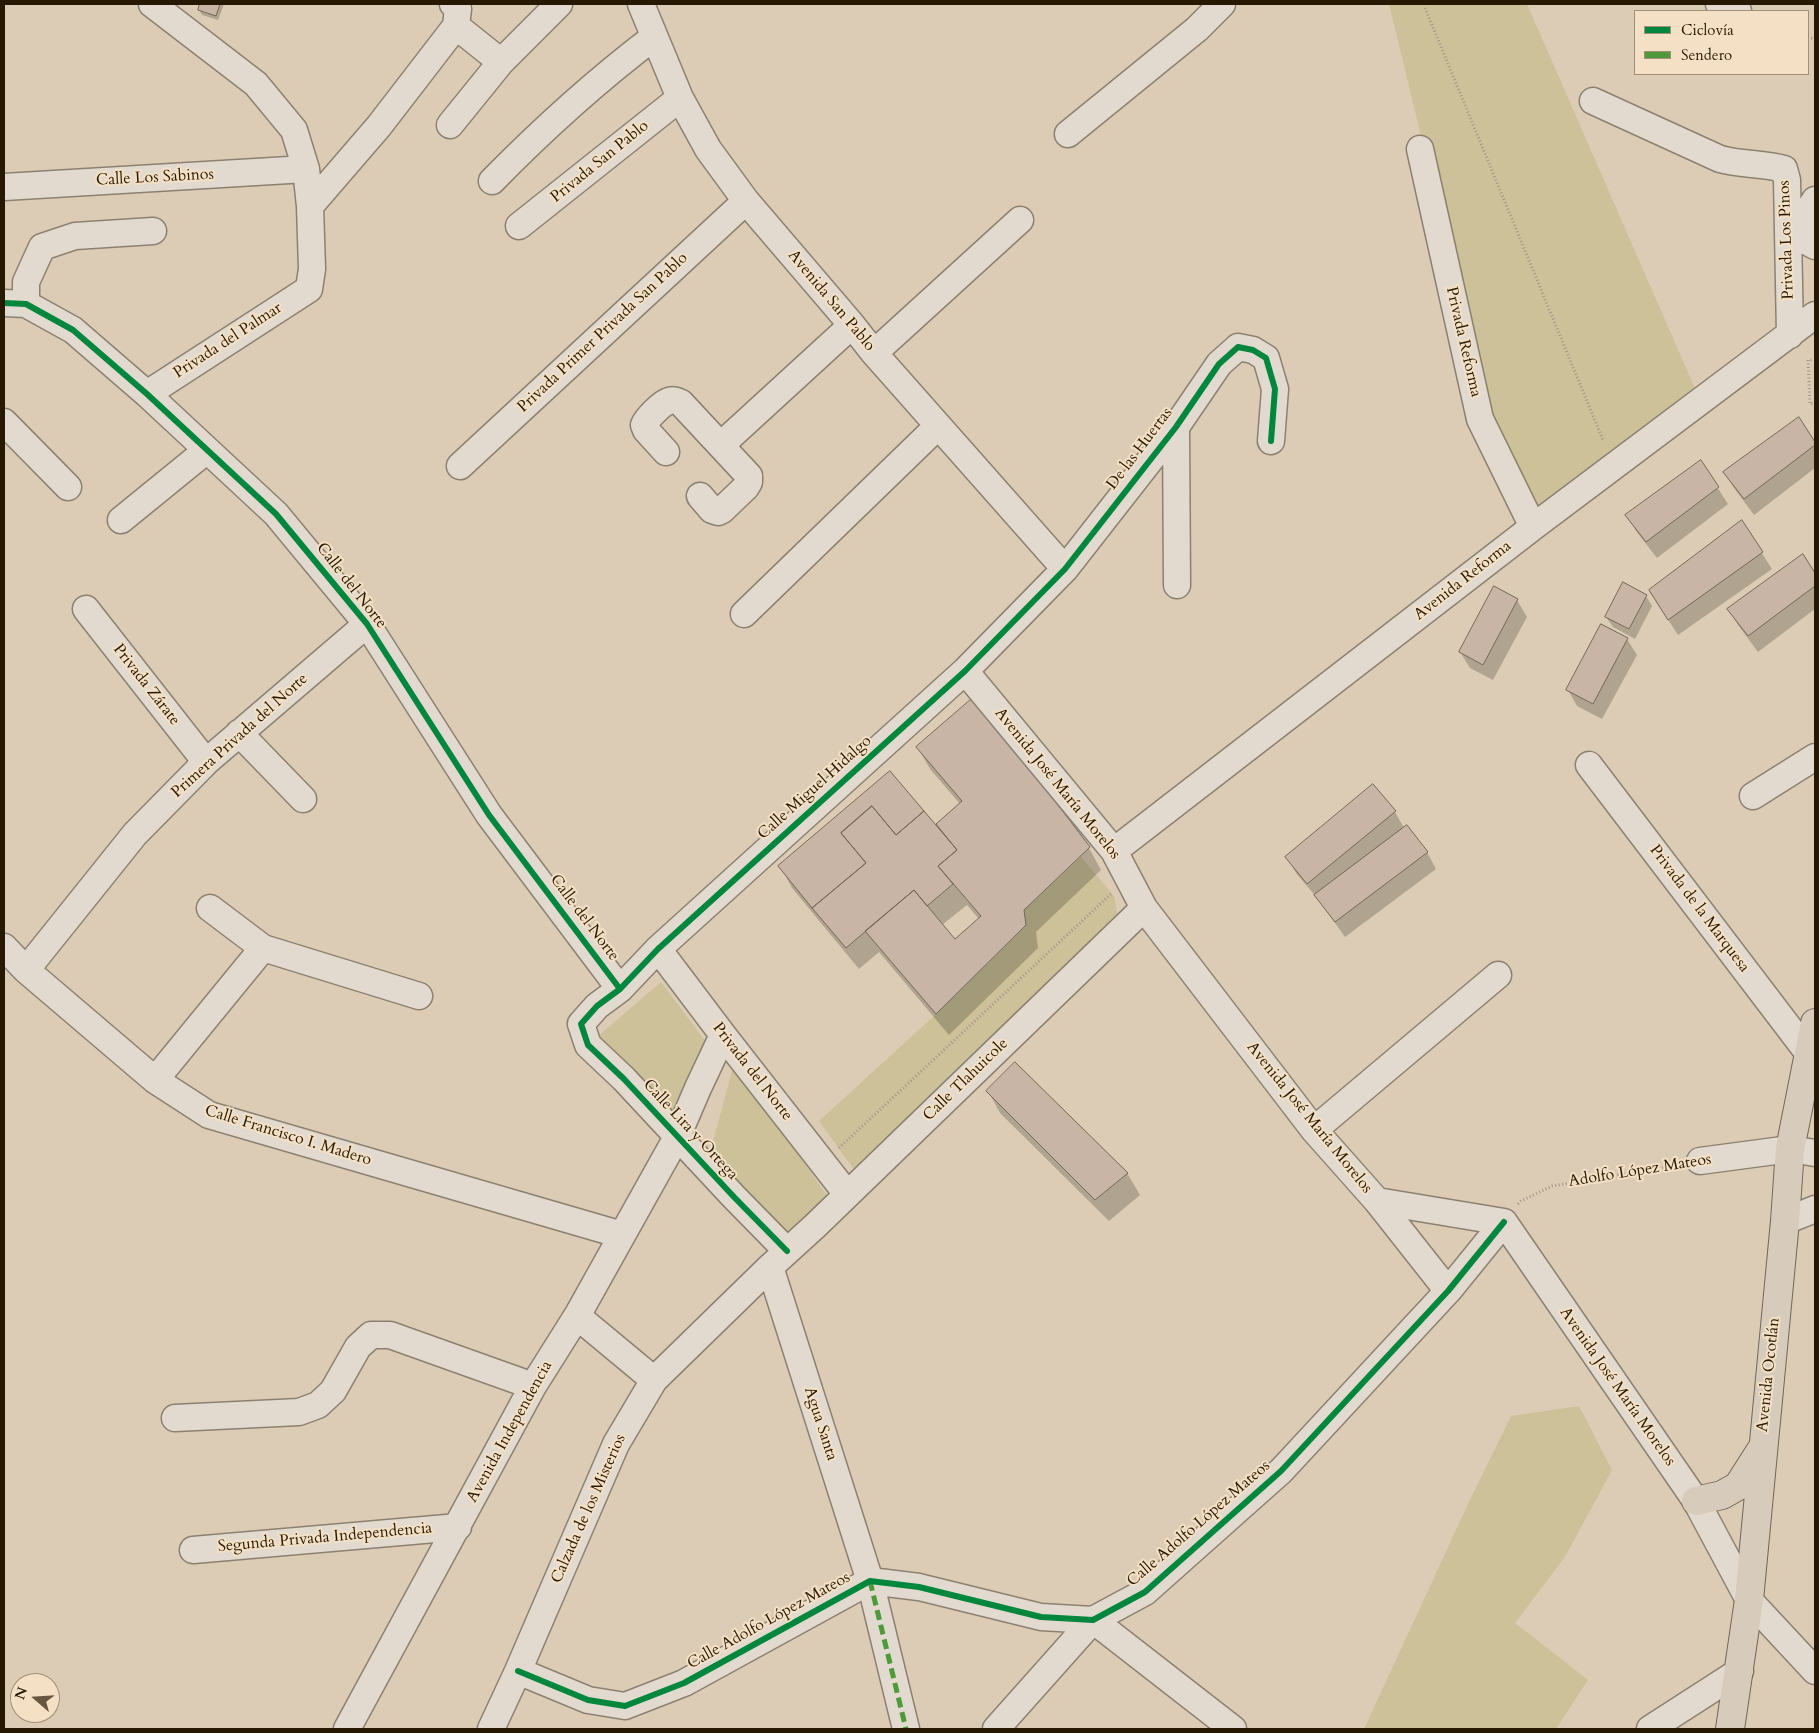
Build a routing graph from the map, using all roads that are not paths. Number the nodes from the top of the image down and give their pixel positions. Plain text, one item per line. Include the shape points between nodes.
1 (152, 4) edge
2 (559, 4) edge
3 (641, 4) edge
4 (1222, 4) edge
5 (1719, 4) edge
6 (1735, 10) edge
7 (454, 15) edge
8 (654, 37) junction
9 (501, 62) junction
10 (680, 98) junction
11 (1593, 101) dead end
12 (450, 125) dead end
13 (1068, 134) dead end
14 (1420, 149) dead end
15 (306, 170) junction
16 (492, 181) dead end
17 (4, 187) edge
18 (1815, 200) edge
19 (746, 201) junction
20 (310, 206) junction
21 (1020, 220) dead end
22 (520, 226) dead end
23 (153, 231) dead end
24 (1815, 246) edge
25 (15, 303) edge
26 (1815, 315) edge
27 (852, 325) junction
28 (1790, 335) junction
29 (874, 353) junction
30 (147, 394) junction
31 (4, 422) edge
32 (938, 426) junction
33 (1176, 427) junction
34 (1271, 441) dead end
35 (722, 445) junction
36 (207, 450) junction
37 (666, 452) dead end
38 (460, 466) dead end
39 (68, 487) dead end
40 (700, 496) dead end
41 (121, 520) dead end
42 (1533, 527) junction
43 (1065, 569) junction
44 (1177, 585) dead end
45 (86, 609) dead end
46 (744, 614) dead end
47 (366, 624) junction
48 (965, 671) junction
49 (239, 733) junction
50 (1815, 757) edge
51 (206, 762) junction
52 (1589, 765) dead end
53 (1753, 796) dead end
54 (303, 799) dead end
55 (1114, 851) junction
56 (210, 908) dead end
57 (1144, 908) junction
58 (4, 947) edge
59 (263, 948) junction
60 (658, 949) junction
61 (26, 970) junction
62 (1498, 975) dead end
63 (620, 989) junction
64 (419, 996) dead end
65 (1815, 1023) edge
66 (581, 1024) joint
67 (723, 1035) junction
68 (1809, 1054) junction
69 (155, 1080) junction
70 (1314, 1130) junction
71 (678, 1137) junction
72 (1803, 1151) edge
73 (1700, 1161) road end
74 (847, 1194) junction
75 (1377, 1201) junction
76 (1815, 1209) edge
77 (1785, 1220) junction
78 (1504, 1222) junction
79 (622, 1234) junction
80 (778, 1259) junction
81 (1448, 1291) junction
82 (577, 1316) junction
83 (654, 1380) junction
84 (533, 1386) junction
85 (175, 1418) dead end
86 (1762, 1448) junction
87 (1696, 1501) junction
88 (458, 1527) junction
89 (193, 1550) dead end
90 (870, 1581) junction
91 (1749, 1600) junction
92 (1093, 1620) junction
93 (518, 1671) junction
94 (1740, 1671) junction
95 (1815, 1671) edge
96 (347, 1729) edge
97 (491, 1729) edge
98 (906, 1729) edge
99 (996, 1729) edge
100 (1233, 1729) edge
101 (1650, 1729) edge
102 (1730, 1729) edge

1 - 15 street via 256,84 294,130
2 - 9 street
3 - 8 street, Avenida San Pablo
4 - 13 street via 1197,29
5 - 6 street
7 - 9 street
7 - 20 street via 379,126
8 - 10 street, Avenida San Pablo
8 - 16 street via 570,104
9 - 12 street
10 - 19 street, Avenida San Pablo via 708,149
10 - 22 street, Privada San Pablo
11 - 28 street, Privada Los Pinos via 1720,159 1784,169 1787,180
14 - 42 street, Privada Reforma via 1480,419
15 - 17 street, Calle Los Sabinos
15 - 20 street
18 - 24 street via 1804,217 1802,239
19 - 27 street, Avenida San Pablo
19 - 38 street, Privada Primer Privada San Pablo
20 - 30 street, Privada del Palmar via 312,269 309,289
21 - 29 street
23 - 25 street via 75,236 42,247
25 - 30 street, Calle del Norte via 73,330
26 - 28 street, Avenida Reforma
27 - 29 street, Avenida San Pablo
27 - 35 street
28 - 42 street, Avenida Reforma
29 - 32 street, Avenida San Pablo
30 - 36 street, Calle del Norte
31 - 39 street
32 - 43 street, Avenida San Pablo
32 - 46 street
33 - 34 street, De las Huertas via 1218,364 1238,348 1253,350 1266,358 1275,390
33 - 43 street, De las Huertas
33 - 44 street
35 - 37 street via 681,403 674,400 668,401 644,425
35 - 40 street via 750,482 718,512
36 - 41 street
36 - 47 street, Calle del Norte via 276,514
42 - 55 street, Avenida Reforma
43 - 48 street, Calle Miguel Hidalgo
45 - 51 street, Privada Zárate
47 - 49 street, Primera Privada del Norte
47 - 63 street, Calle del Norte via 489,815
48 - 55 street, Avenida José María Morelos
48 - 60 street, Calle Miguel Hidalgo
49 - 51 street, Primera Privada del Norte
49 - 54 street
50 - 53 street
51 - 61 street, Primera Privada del Norte via 135,834
52 - 68 street, Privada de la Marquesa
55 - 57 street, Avenida José María Morelos
56 - 59 street
57 - 70 street, Avenida José María Morelos
57 - 74 street, Calle Tlahuicole
58 - 61 street, Calle Francisco I. Madero
59 - 64 street
59 - 69 street
60 - 63 street, Calle Miguel Hidalgo
60 - 67 street, Privada del Norte
61 - 69 street, Calle Francisco I. Madero
62 - 70 street
63 - 66 street, Calle Miguel Hidalgo via 597,1006
65 - 68 main road, Avenida Ocotlán
66 - 71 street, Calle Lira y Ortega via 588,1045
67 - 71 street, Avenida Independencia
67 - 74 street, Privada del Norte
68 - 72 main road, Avenida Ocotlán
69 - 79 street, Calle Francisco I. Madero via 208,1115
70 - 75 street, Avenida José María Morelos
71 - 79 street, Avenida Independencia
71 - 80 street, Calle Lira y Ortega
72 - 73 street, Adolfo López Mateos
72 - 77 main road, Avenida Ocotlán
74 - 80 street, Calle Tlahuicole
75 - 78 street, Avenida José María Morelos
75 - 81 street
76 - 77 street
77 - 86 main road, Avenida Ocotlán
78 - 81 street, Calle Adolfo López Mateos
78 - 87 street, Avenida José María Morelos
79 - 82 street, Avenida Independencia
80 - 83 street, Calzada de los Misterios
80 - 90 street, Agua Santa
81 - 92 street, Calle Adolfo López Mateos via 1281,1471 1145,1592
82 - 83 street
82 - 84 street, Avenida Independencia
83 - 93 street, Calzada de los Misterios via 616,1444
84 - 85 street via 390,1335 371,1335 358,1347 333,1391 318,1405 299,1412
84 - 88 street, Avenida Independencia
86 - 87 main road via 1738,1486 1722,1496
86 - 91 main road, Avenida Ocotlán
87 - 91 street, Avenida José María Morelos
88 - 89 street, Segunda Privada Independencia
88 - 96 street, Avenida Independencia
90 - 92 street, Calle Adolfo López Mateos via 919,1586 1041,1618
90 - 93 street, Calle Adolfo López Mateos via 684,1683 625,1706 588,1700
90 - 98 street, Agua Santa
91 - 94 main road, Avenida Ocotlán
91 - 95 street, Avenida José María Morelos
92 - 99 street, Calle Adolfo López Mateos
92 - 100 street
93 - 97 street, Calzada de los Misterios
94 - 101 street
94 - 102 main road, Avenida Ocotlán

